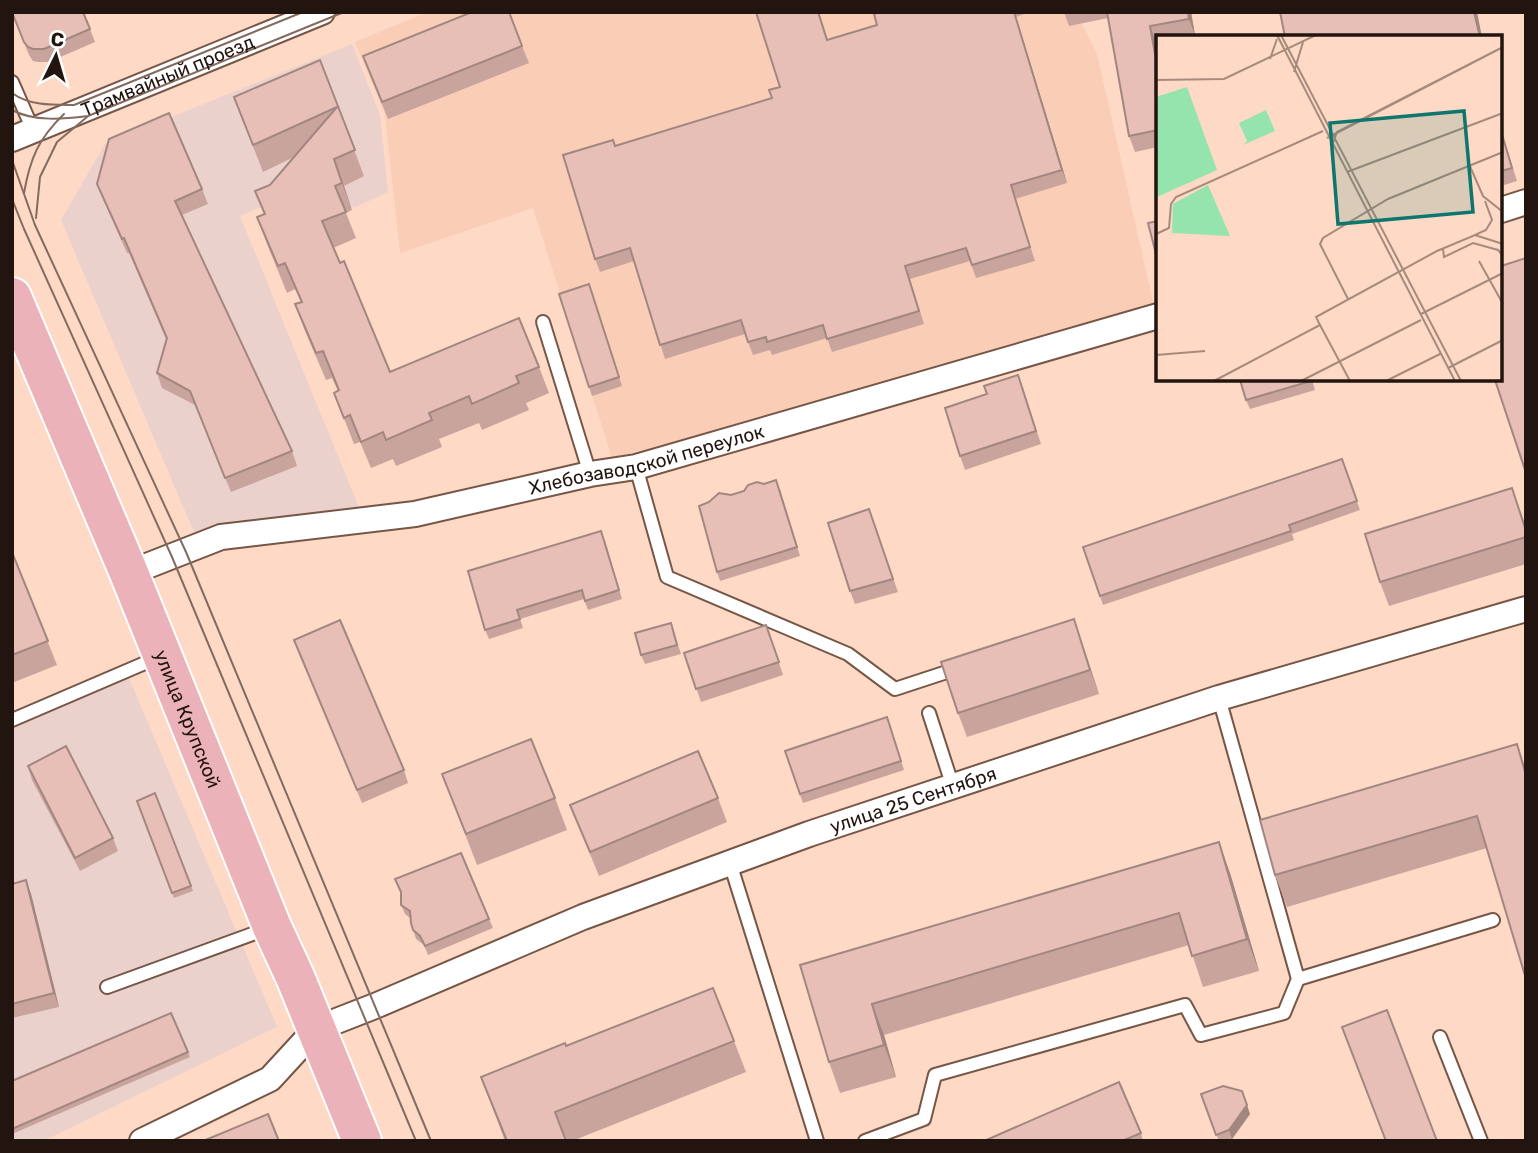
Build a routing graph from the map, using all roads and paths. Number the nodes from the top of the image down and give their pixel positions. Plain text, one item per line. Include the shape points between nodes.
1 (322, 12) edge
2 (287, 19) edge
3 (12, 82) edge
4 (23, 135) edge
5 (1526, 202) edge
6 (1503, 208) edge
7 (12, 296) edge
8 (1156, 317) edge
9 (543, 321) dead end
10 (636, 467) junction
11 (590, 474) junction
12 (129, 573) junction
13 (1526, 609) edge
14 (162, 655) junction
15 (969, 665) edge
16 (1219, 698) junction
17 (929, 713) dead end
18 (12, 720) edge
19 (953, 787) junction
20 (730, 863) junction
21 (1493, 920) edge
22 (272, 927) junction
23 (1298, 978) junction
24 (107, 987) dead end
25 (316, 1029) junction
26 (1440, 1037) dead end
27 (142, 1141) edge
28 (362, 1141) edge
29 (817, 1141) edge
30 (865, 1141) edge
31 (1481, 1141) edge

1 - 2 street, Трамвайный проезд
2 - 4 street, Трамвайный проезд
3 - 4 lane
5 - 6 street
7 - 12 main road, улица Крупской
8 - 10 street, Хлебозаводской переулок
9 - 11 lane
10 - 11 street, Хлебозаводской переулок
10 - 15 lane via 667,577 848,654 895,688
11 - 12 street, Хлебозаводской переулок via 415,514 221,537
12 - 14 main road, улица Крупской
13 - 16 street, улица 25 Сентября
14 - 18 lane
14 - 22 main road, улица Крупской
16 - 19 street, улица 25 Сентября
16 - 23 lane
17 - 19 lane
19 - 20 street, улица 25 Сентября
20 - 25 street, улица 25 Сентября via 583,917
20 - 29 lane
21 - 23 lane
22 - 24 lane
22 - 25 main road, улица Крупской
23 - 30 lane via 1284,1013 1201,1035 1185,1005 935,1075 924,1119
25 - 27 street via 270,1079
25 - 28 main road, улица Крупской
26 - 31 lane

